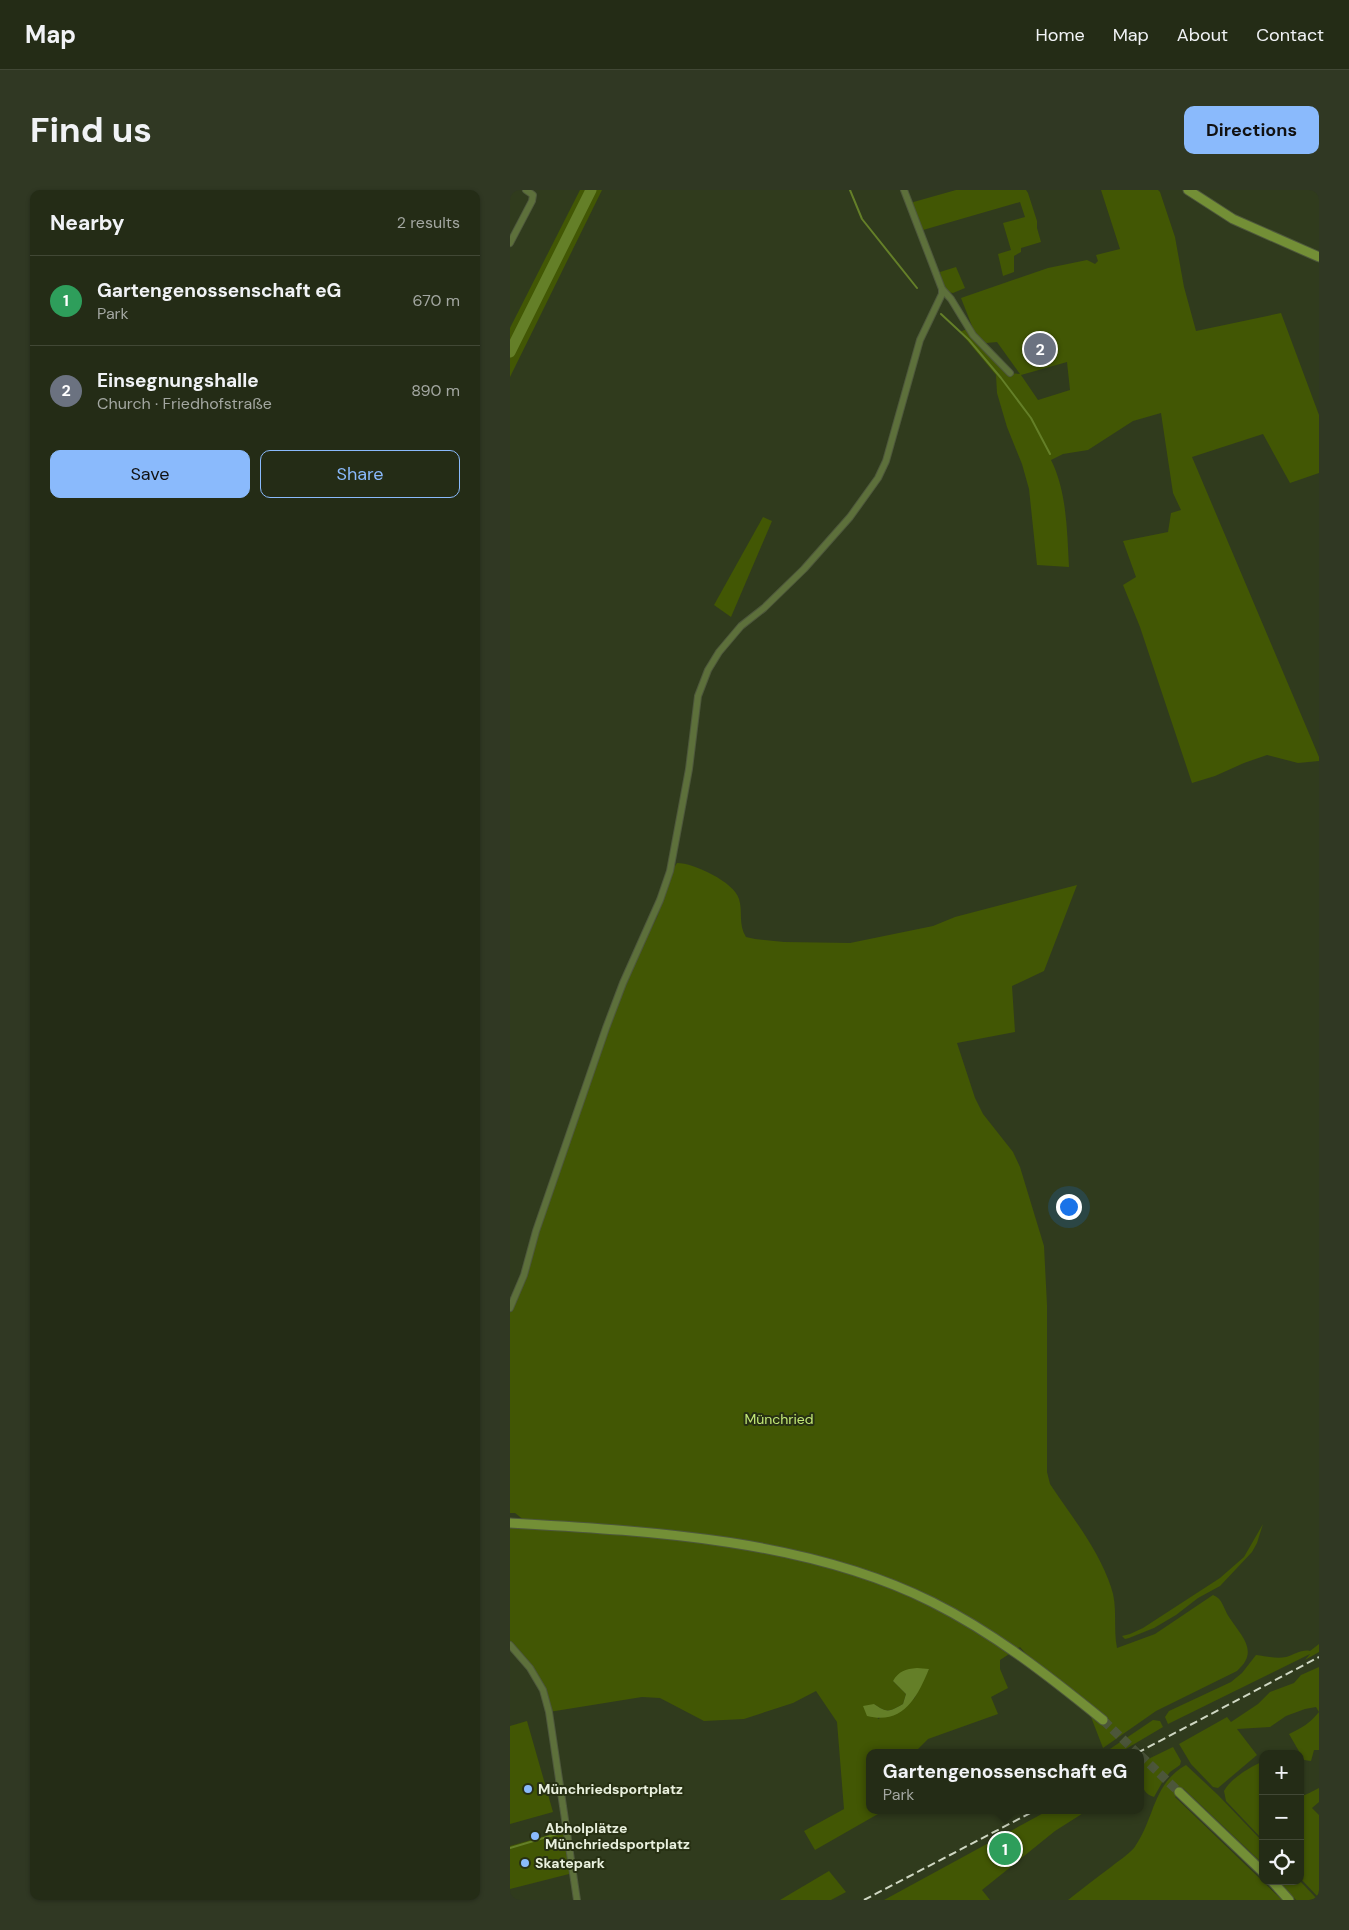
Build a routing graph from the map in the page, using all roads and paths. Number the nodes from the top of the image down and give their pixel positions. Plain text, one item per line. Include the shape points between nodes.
1 (526, 190) edge
2 (904, 190) edge
3 (1188, 190) edge
4 (510, 243) edge
5 (1319, 256) edge
6 (943, 292) junction
7 (1010, 373) dead end
8 (510, 1308) edge
9 (510, 1523) edge
10 (510, 1645) edge
11 (1103, 1720) tunnel mouth
12 (1179, 1792) tunnel mouth
13 (1259, 1868) edge
14 (1276, 1885) edge
15 (577, 1900) edge
16 (1289, 1900) edge

1 - 4 street via 533,195 532,200
2 - 6 street
3 - 5 main road via 1233,219
6 - 7 street via 951,299 973,335
6 - 8 street via 920,340 886,461 878,478 850,517 804,569 741,626 719,652 701,686 689,769 667,878 606,1028 524,1275
9 - 11 main road via 609,1530 764,1548 851,1570 930,1601 985,1632 1055,1681
10 - 15 street via 530,1668 543,1690 549,1712
12 - 13 main road
14 - 16 main road

